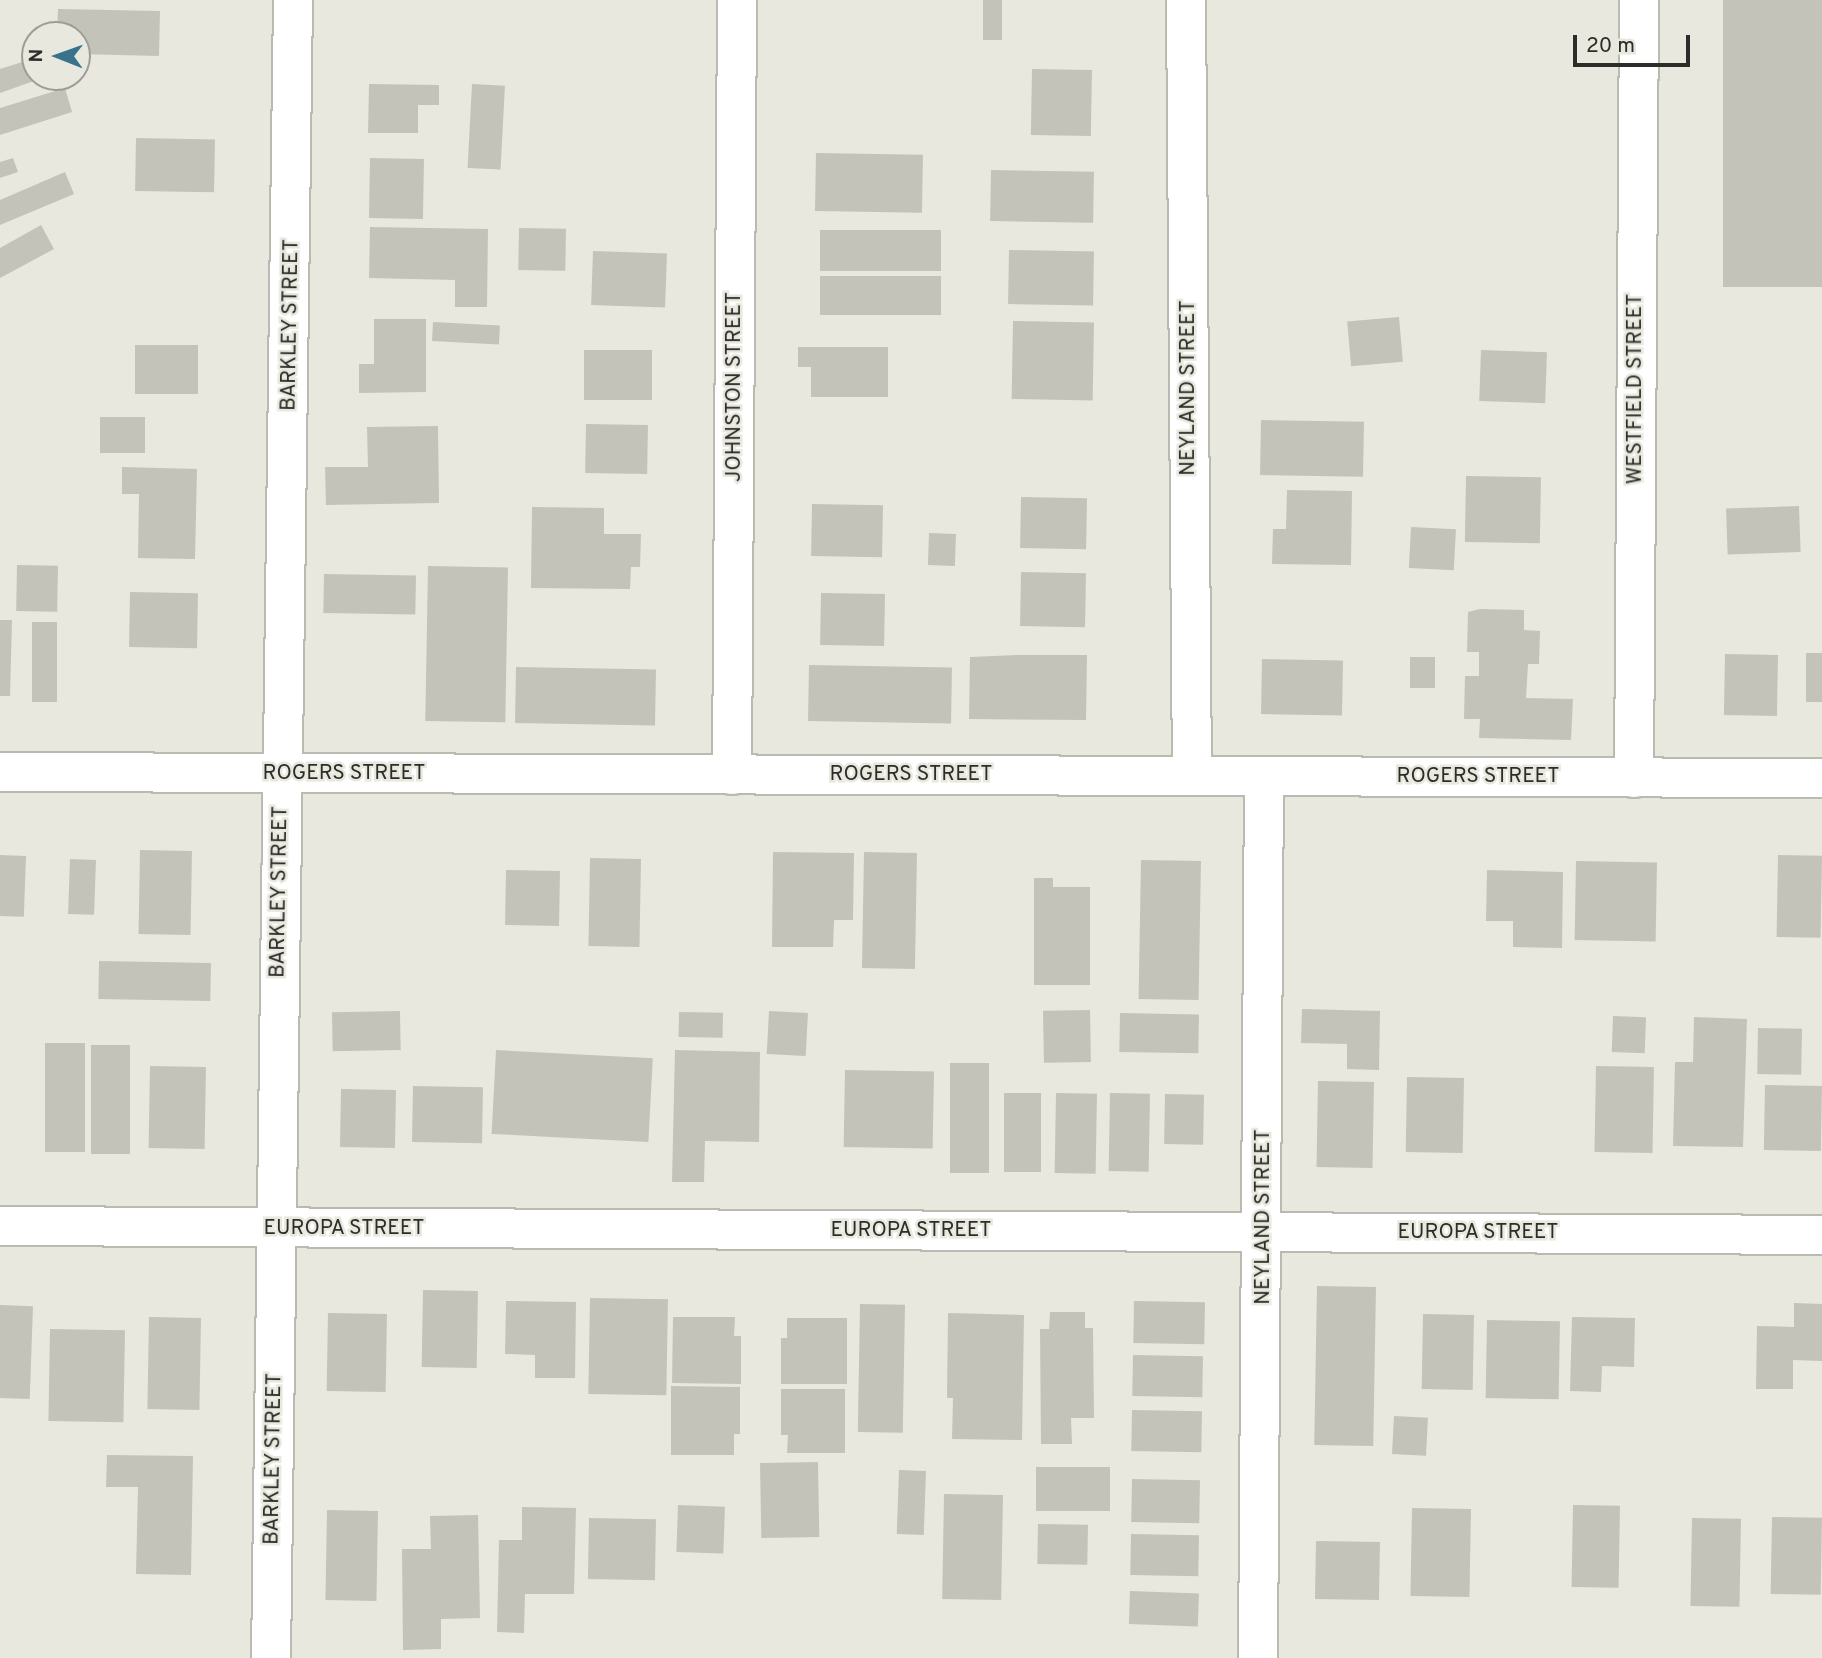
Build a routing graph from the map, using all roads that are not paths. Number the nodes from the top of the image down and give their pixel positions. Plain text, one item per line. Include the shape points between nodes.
1 (293, 0) edge
2 (737, 0) edge
3 (1186, 0) edge
4 (1639, 0) edge
5 (0, 772) edge
6 (282, 773) junction
7 (732, 775) junction
8 (1192, 776) junction
9 (1264, 776) junction
10 (1634, 778) junction
11 (1822, 778) edge
12 (0, 1226) edge
13 (276, 1230) junction
14 (1264, 1232) junction
15 (1822, 1235) edge
16 (271, 1658) edge
17 (1258, 1658) edge

1 - 6 street, BARKLEY STREET
2 - 7 street, JOHNSTON STREET
3 - 8 street, NEYLAND STREET
4 - 10 street, WESTFIELD STREET
5 - 6 street, ROGERS STREET
6 - 7 street, ROGERS STREET
6 - 13 street, BARKLEY STREET
7 - 8 street, ROGERS STREET
8 - 9 street, ROGERS STREET
9 - 10 street, ROGERS STREET
9 - 14 street, NEYLAND STREET
10 - 11 street, ROGERS STREET
12 - 13 street, EUROPA STREET
13 - 14 street, EUROPA STREET
13 - 16 street, BARKLEY STREET
14 - 15 street, EUROPA STREET
14 - 17 street, NEYLAND STREET

